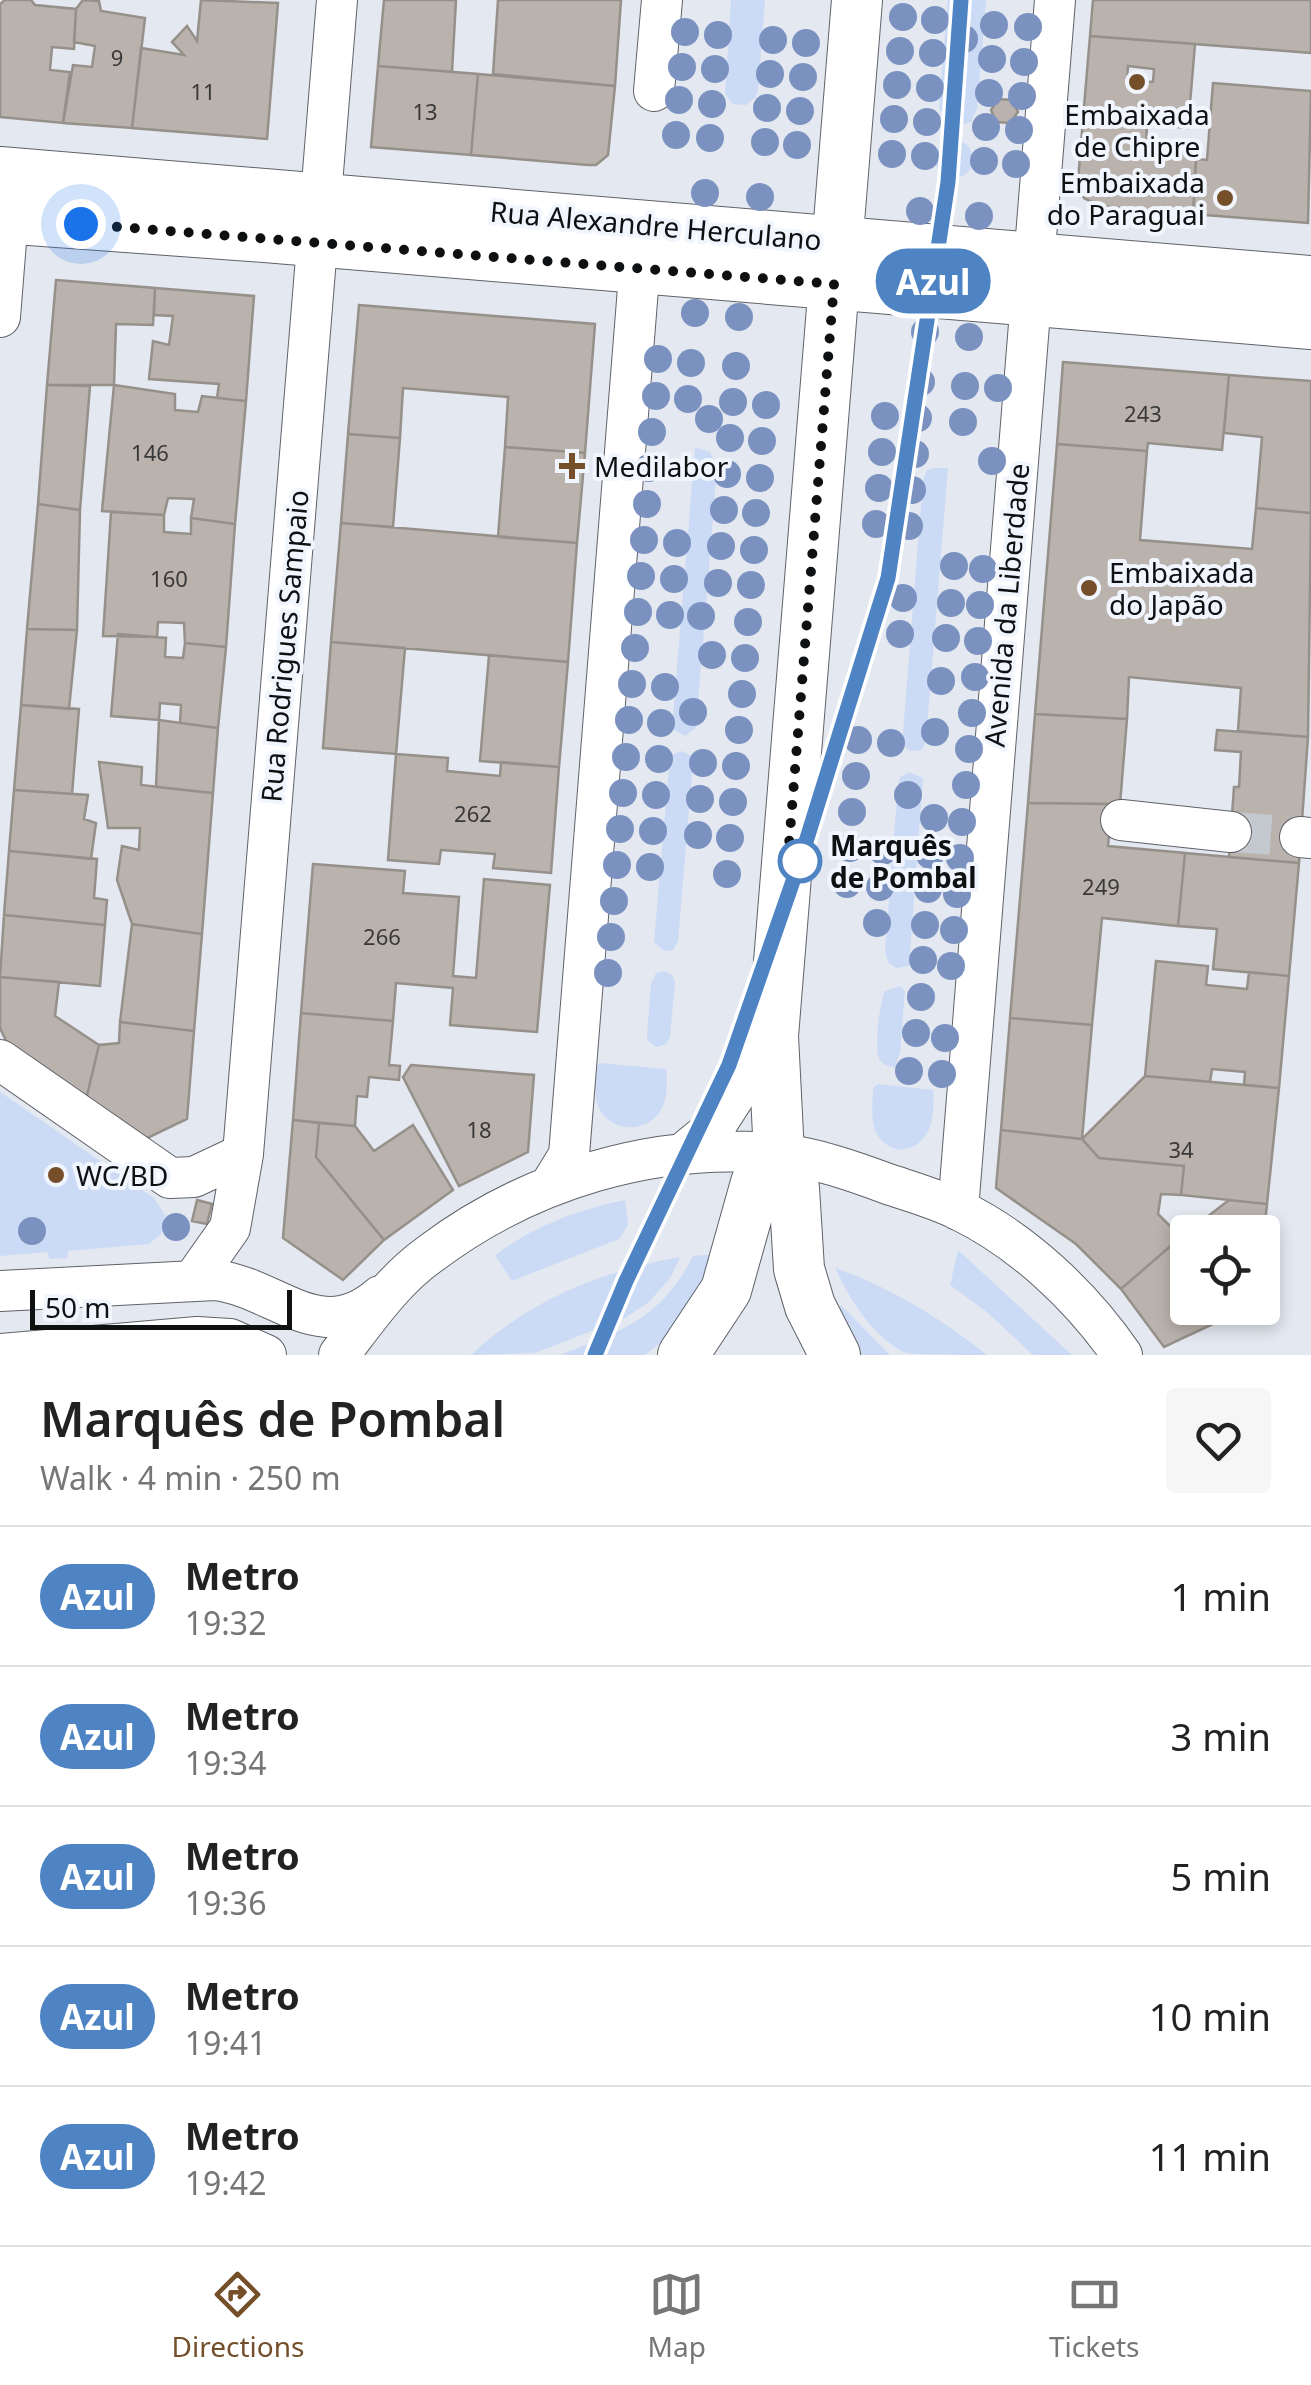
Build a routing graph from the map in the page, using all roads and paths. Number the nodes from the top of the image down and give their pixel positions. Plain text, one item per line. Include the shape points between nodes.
1 (337, 0) edge
2 (662, 0) edge
3 (857, 0) edge
4 (1055, 0) edge
5 (654, 91) dead end
6 (5, 195) edge
7 (319, 219) junction
8 (642, 246) junction
9 (836, 262) junction
10 (1032, 279) junction
11 (1311, 281) edge
12 (0, 317) edge
13 (1311, 324) edge
14 (1121, 820) dead end
15 (1230, 832) tunnel mouth
16 (773, 1036) junction
17 (0, 1060) edge
18 (243, 1154) junction
19 (778, 1154) junction
20 (681, 1155) junction
21 (550, 1186) junction
22 (958, 1210) junction
23 (194, 1279) junction
24 (398, 1280) junction
25 (0, 1291) edge
26 (0, 1354) edge
27 (266, 1355) edge
28 (339, 1355) edge
29 (683, 1355) edge
30 (835, 1355) edge
31 (1122, 1355) edge

1 - 7 street, Rua Rodrigues Sampaio
2 - 5 street
3 - 9 main road
4 - 10 street, Avenida da Liberdade
6 - 7 main road, Rua Alexandre Herculano
6 - 12 street
7 - 8 main road, Rua Alexandre Herculano
7 - 18 street, Rua Rodrigues Sampaio
8 - 9 main road, Rua Alexandre Herculano
8 - 21 street via 570,1155
9 - 10 main road, Rua Alexandre Herculano
9 - 16 main road
10 - 11 main road, Rua Alexandre Herculano
10 - 13 main road, Rua Alexandre Herculano
10 - 22 street, Avenida da Liberdade
14 - 15 street
16 - 19 main road
16 - 20 street via 714,1128
17 - 18 street via 170,1178 194,1178
18 - 23 street, Rua Rodrigues Sampaio via 230,1228
19 - 20 street
19 - 22 street via 842,1168
19 - 29 main road via 756,1183 726,1290
19 - 30 main road via 794,1188 804,1288
20 - 21 street via 603,1168
21 - 24 street via 456,1236
22 - 31 street via 1054,1278
23 - 24 street via 236,1282 327,1318 356,1313
23 - 25 street
24 - 28 street
26 - 27 street via 197,1336

